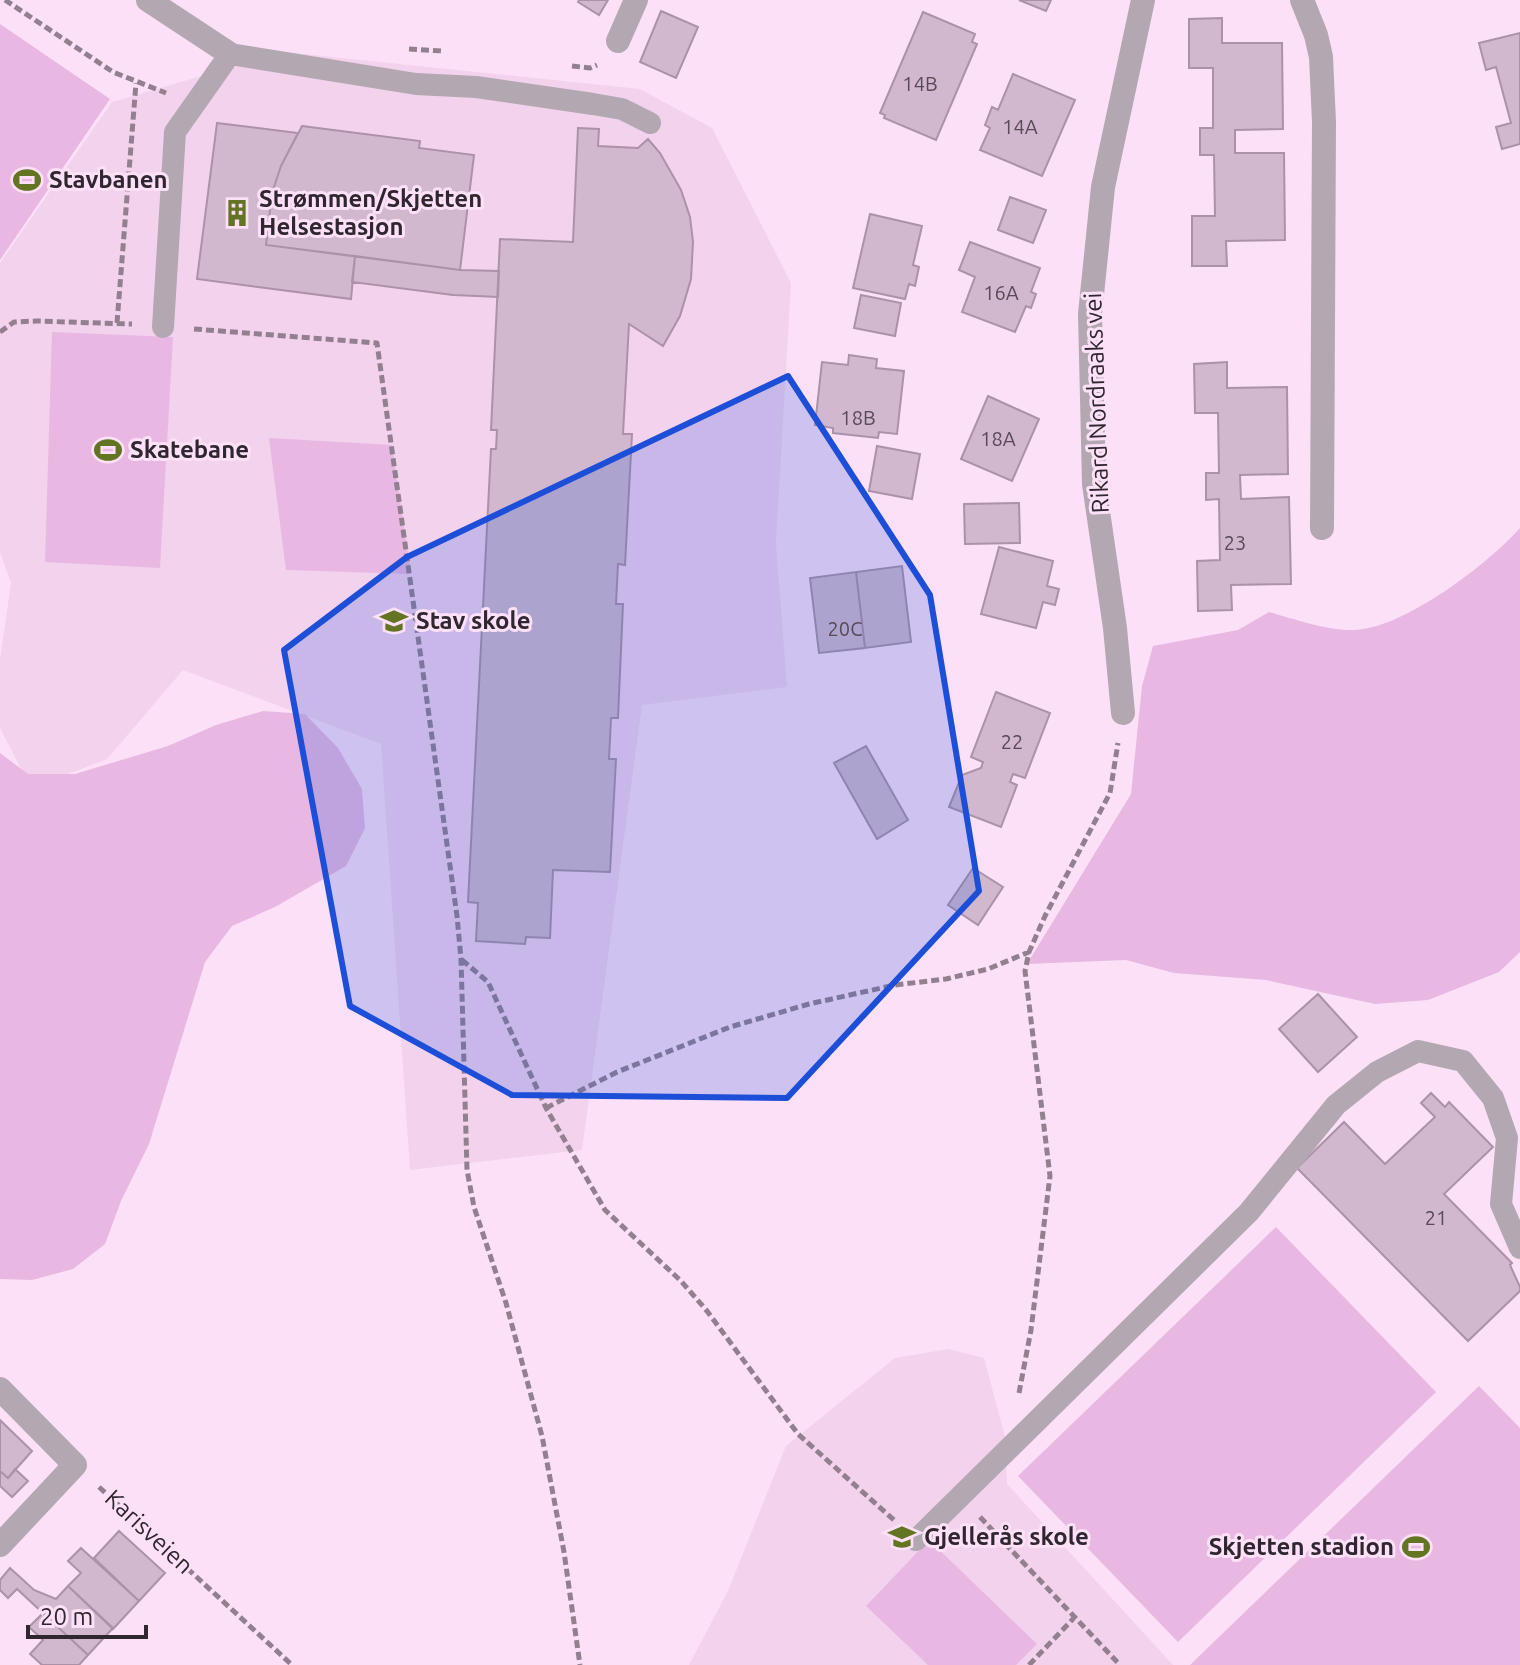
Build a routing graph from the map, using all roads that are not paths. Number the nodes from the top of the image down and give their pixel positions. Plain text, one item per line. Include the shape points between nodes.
1 (148, 0) edge
2 (636, 0) edge
3 (1143, 0) edge
4 (1302, 0) edge
5 (618, 41) dead end
6 (230, 54) junction
7 (650, 123) dead end
8 (163, 327) dead end
9 (1322, 528) dead end
10 (1123, 713) road end
11 (1520, 1248) edge
12 (0, 1389) edge
13 (916, 1540) road end
14 (0, 1545) edge

1 - 6 street
2 - 5 street
3 - 10 street, Rikard Nordraaks vei via 1103,187 1090,314 1094,484
4 - 9 street via 1321,57 1324,122
6 - 7 lane via 416,84 593,104 622,109
6 - 8 lane via 175,132
11 - 13 lane via 1501,1204 1507,1138 1493,1098 1463,1061 1418,1051 1377,1072 1336,1105 1249,1212
12 - 14 street via 75,1465

